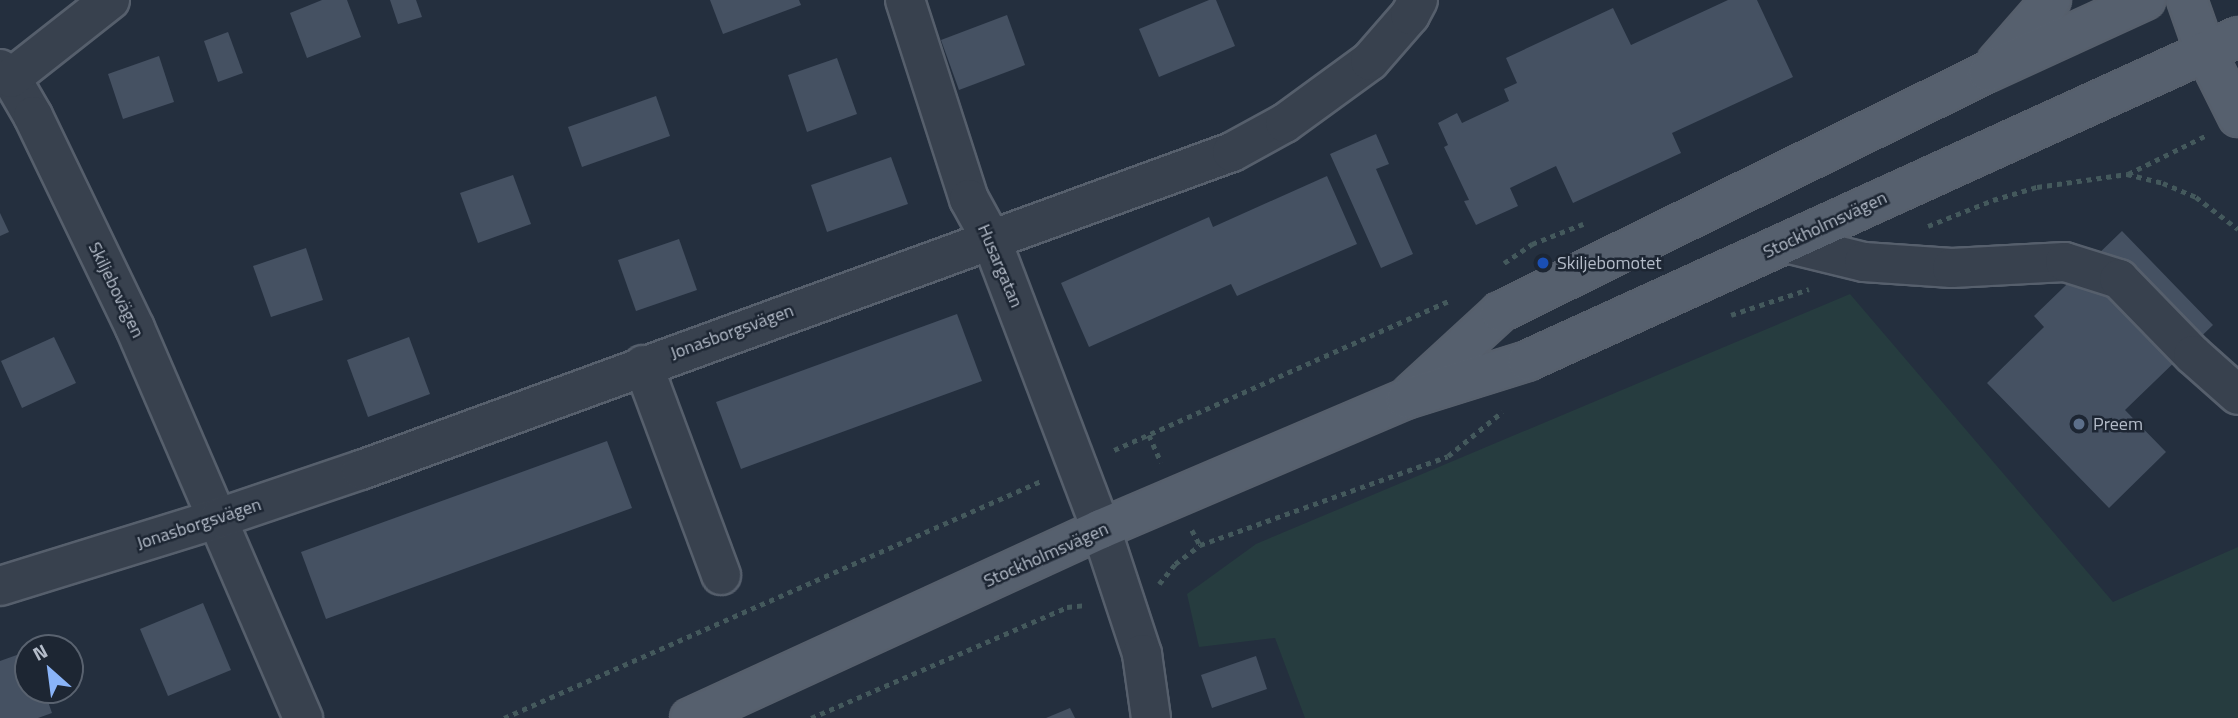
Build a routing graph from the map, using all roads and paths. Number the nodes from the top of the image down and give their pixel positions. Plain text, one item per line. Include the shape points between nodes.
1 (110, 0) edge
2 (905, 0) edge
3 (1418, 0) edge
4 (2051, 0) edge
5 (2145, 0) edge
6 (2187, 0) edge
7 (2222, 44) edge
8 (1988, 72) junction
9 (6, 73) edge
10 (2227, 124) edge
11 (2127, 174) junction
12 (1594, 220) dead end
13 (1923, 227) dead end
14 (2238, 229) edge
15 (991, 239) junction
16 (1786, 243) junction
17 (1861, 261) junction
18 (1500, 266) dead end
19 (1458, 295) dead end
20 (1724, 316) dead end
21 (643, 365) junction
22 (2238, 395) edge
23 (1406, 399) junction
24 (1509, 407) dead end
25 (1077, 466) junction
26 (219, 519) junction
27 (1101, 529) junction
28 (721, 575) dead end
29 (0, 586) edge
30 (1124, 600) junction
31 (303, 718) edge
32 (504, 718) edge
33 (690, 718) edge
34 (811, 718) edge
35 (1151, 718) edge

1 - 9 street
2 - 15 street, Husargatan via 969,199
3 - 15 street, Jonasborgsvägen via 1370,61 1274,129 1232,152
4 - 8 main road
5 - 8 main road, Stockholmsvägen
6 - 7 main road
7 - 10 main road
7 - 16 main road, Stockholmsvägen
8 - 23 main road, Stockholmsvägen via 1500,312
9 - 26 street, Skiljebovägen via 33,116 135,328
10 - 11 path
11 - 13 path via 2038,187
11 - 14 path via 2196,197
12 - 18 path via 1532,244
15 - 21 street, Jonasborgsvägen
15 - 25 street, Husargatan
16 - 17 street
16 - 23 main road, Stockholmsvägen via 1527,361
17 - 20 path via 1827,282
17 - 22 street via 1952,268 2065,262 2119,279
19 - 25 path
21 - 26 street, Jonasborgsvägen
21 - 28 street
23 - 27 main road, Stockholmsvägen
24 - 30 path via 1448,456 1200,545 1175,564 1157,586
25 - 27 street, Husargatan
25 - 32 path
26 - 29 street, Jonasborgsvägen
26 - 31 street, Skiljebovägen
27 - 30 street, Husargatan
27 - 33 main road, Stockholmsvägen
30 - 34 path via 1068,607
30 - 35 street, Husargatan via 1142,654

